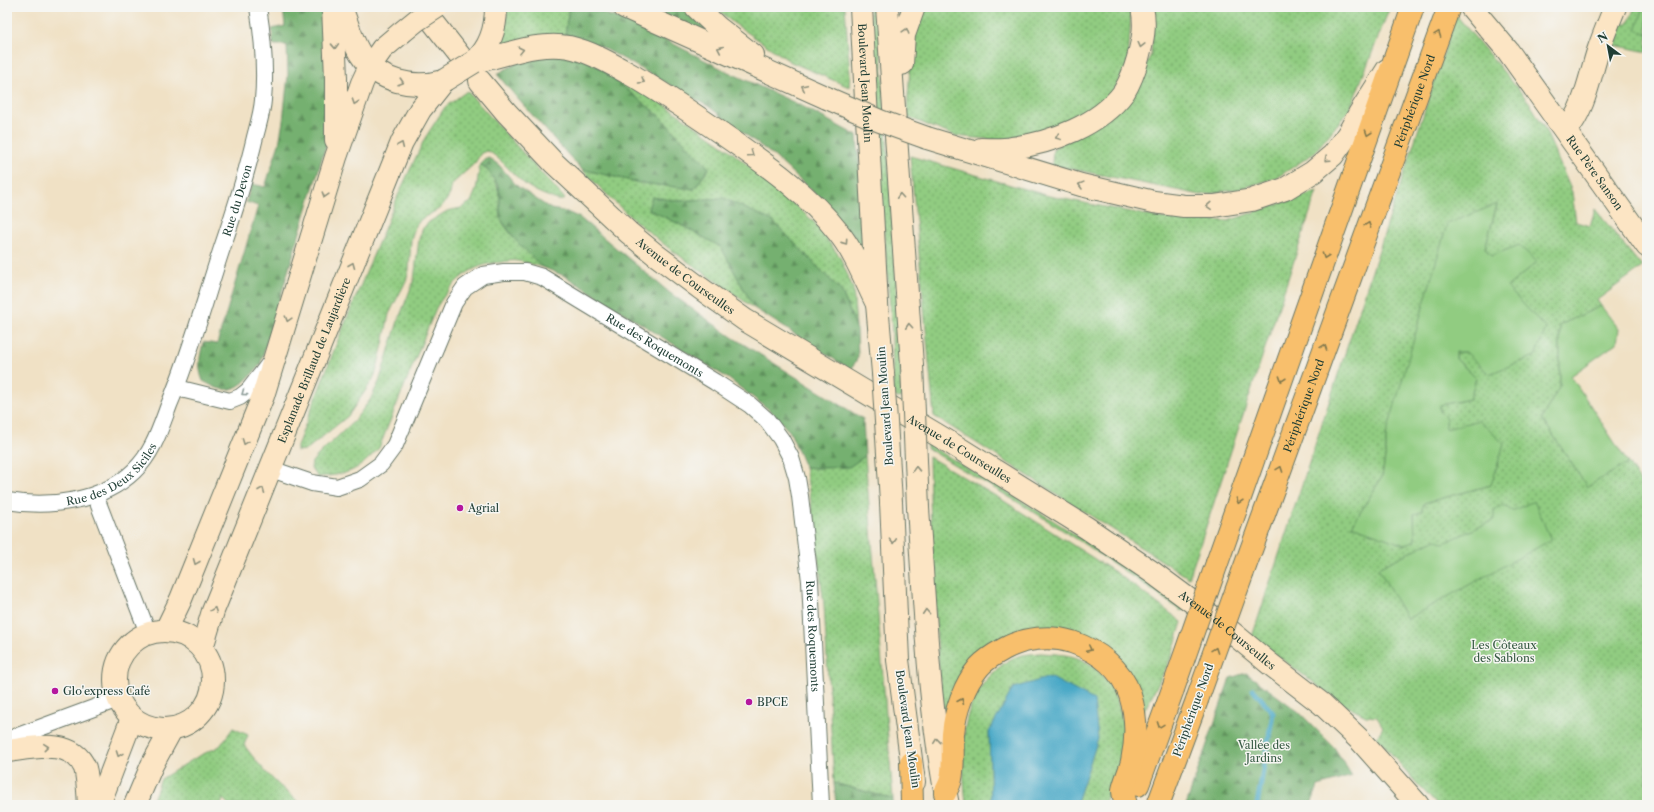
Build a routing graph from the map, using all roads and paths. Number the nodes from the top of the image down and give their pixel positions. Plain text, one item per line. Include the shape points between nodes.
1 (258, 7) edge
2 (333, 7) edge
3 (341, 7) edge
4 (496, 7) edge
5 (624, 7) edge
6 (696, 7) edge
7 (861, 7) edge
8 (887, 7) edge
9 (914, 7) edge
10 (1142, 7) edge
11 (1413, 7) edge
12 (1449, 7) edge
13 (1471, 7) edge
14 (1615, 7) edge
15 (434, 13) edge
16 (1395, 57) junction
17 (476, 64) junction
18 (370, 66) junction
19 (781, 77) junction
20 (438, 85) junction
21 (1566, 131) junction
22 (896, 139) junction
23 (950, 146) junction
24 (336, 157) junction
25 (1646, 241) edge
26 (877, 304) junction
27 (278, 353) junction
28 (177, 388) junction
29 (271, 469) junction
30 (95, 495) junction
31 (7, 501) edge
32 (157, 632) junction
33 (202, 648) junction
34 (118, 699) junction
35 (132, 718) junction
36 (171, 730) junction
37 (7, 740) edge
38 (7, 751) edge
39 (911, 763) junction
40 (947, 799) edge
41 (89, 805) edge
42 (99, 805) edge
43 (135, 805) edge
44 (821, 805) edge
45 (912, 805) edge
46 (918, 805) edge
47 (1126, 805) edge
48 (1131, 805) edge
49 (1158, 805) edge
50 (1418, 805) edge

1 - 28 street, Rue du Devon via 264,47 263,101 247,172
2 -> 24 main road
3 - 18 main road via 360,54
4 - 17 main road via 496,20 491,39
19 -> 5 main road
6 - 19 main road via 717,27
7 - 26 main road, Boulevard Jean Moulin
8 - 22 main road
22 -> 9 main road via 904,35
10 -> 23 main road via 1145,33 1134,71 1123,92 1092,120 1054,139 1011,148
11 - 16 highway
49 -> 12 highway, Périphérique Nord, bridge
13 - 21 main road via 1508,51
14 - 21 main road, Rue Père Sanson via 1581,107 1574,122
15 - 17 main road, Avenue de Courseulles
15 - 18 main road, bridge via 417,20 401,33 382,49
16 -> 23 main road via 1333,154 1313,172 1285,188 1252,200 1214,206 1154,202 1081,185
16 -> 48 highway, bridge
17 - 20 main road, bridge
17 -> 26 main road via 525,49 569,47 597,57 669,96 767,165 812,204 851,249
17 - 50 main road, Avenue de Courseulles via 506,112 554,164 656,255 756,327 955,446 1087,528 1152,572 1322,704 1360,740
18 -> 20 main road via 404,83
18 -> 24 main road
23 -> 19 main road, bridge via 880,121
29 -> 20 main road, Esplanade Brillaud de Laujardière via 402,142 417,114
21 - 25 main road, Rue Père Sanson
40 -> 22 main road, bridge via 939,757 931,686
24 -> 27 main road
26 -> 39 main road, Boulevard Jean Moulin, bridge via 891,502 898,660
27 -> 28 street via 249,390 230,401
27 -> 32 main road via 242,451 181,599
28 - 30 street, Rue des Deux Siciles via 157,438 141,463 118,483
33 -> 29 main road, Esplanade Brillaud de Laujardière via 213,611
29 - 44 street, Rue des Roquemonts via 312,483 337,487 360,479 382,464 395,445 454,303 465,287 483,275 525,272 542,277 715,382 750,405 767,420 791,458 797,478 810,581
30 - 31 street, Rue des Deux Siciles via 36,504
30 - 32 street
32 - 33 main road via 184,635
32 - 34 main road via 136,639 126,648 119,660 115,672
33 - 36 main road via 210,659 214,673 214,687 210,700 192,722
34 - 35 main road
34 - 37 street
35 - 36 main road via 143,725
35 -> 42 main road
36 - 43 main road
38 -> 41 main road via 51,746 69,751 85,768
39 - 45 highway
39 - 46 main road, Boulevard Jean Moulin
40 -> 47 highway via 951,779 953,732 959,704 970,681 980,666 1015,643 1051,639 1086,647 1098,654 1124,681 1136,722 1132,762 1123,791

